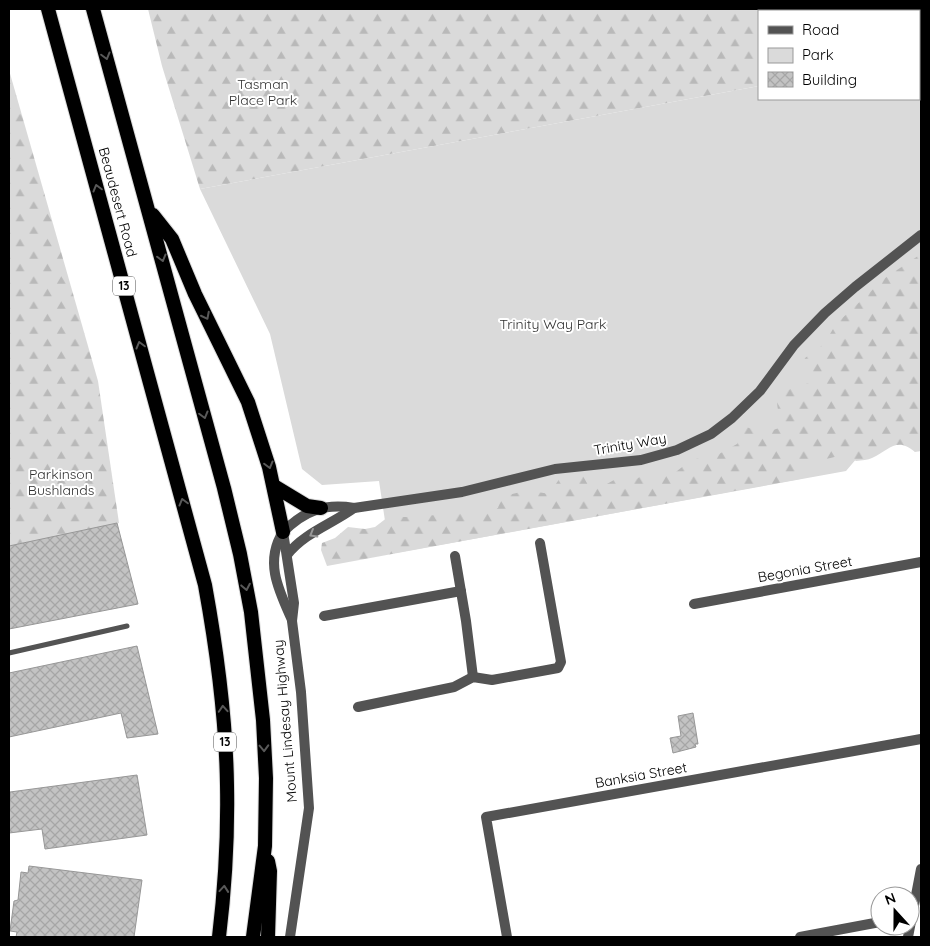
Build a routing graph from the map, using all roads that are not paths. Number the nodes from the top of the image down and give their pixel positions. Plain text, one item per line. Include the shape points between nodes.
1 (48, 9) edge
2 (93, 9) edge
3 (149, 211) junction
4 (921, 235) edge
5 (274, 486) junction
6 (321, 508) junction
7 (354, 508) junction
8 (283, 532) junction
9 (236, 539) joint
10 (540, 543) dead end
11 (287, 555) junction
12 (455, 556) dead end
13 (921, 562) edge
14 (461, 591) junction
15 (694, 604) dead end
16 (324, 616) dead end
17 (292, 621) junction
18 (127, 626) dead end
19 (9, 653) edge
20 (473, 677) junction
21 (358, 707) dead end
22 (921, 739) edge
23 (265, 846) junction
24 (921, 869) edge
25 (917, 886) edge
26 (870, 924) edge
27 (219, 937) edge
28 (253, 937) edge
29 (268, 937) edge
30 (290, 937) edge
31 (507, 937) edge
32 (800, 937) edge

27 -> 1 highway, Beaudesert Road / 13 via 225,886 228,784 215,643 195,549
2 -> 3 highway, Beaudesert Road
3 -> 5 highway via 172,239 248,402
3 -> 9 highway, Beaudesert Road
4 - 7 street, Trinity Way via 825,314 794,345 760,391 711,434 677,450 642,460 555,469 462,492
5 - 6 highway via 307,506
5 - 8 highway
6 - 7 street, Trinity Way via 338,505
6 - 8 street, Trinity Way via 298,518
7 -> 11 street, Trinity Way via 306,537
8 - 11 street, Mount Lindesay Highway
8 - 17 street, Mount Lindesay Highway via 273,556 274,575
9 -> 23 highway, Mount Lindesay Highway via 258,662 265,759
10 - 20 street via 561,662 558,668 492,680
11 - 17 street, Mount Lindesay Highway via 294,603
12 - 14 street
13 - 15 street, Begonia Street
14 - 16 street
14 - 20 street
17 - 30 street, Mount Lindesay Highway via 301,692 309,808
18 - 19 lane
20 - 21 street via 454,687
22 - 31 street, Banksia Street via 486,817
23 - 28 highway, Mount Lindesay Highway
23 - 29 highway via 270,871
24 - 25 street
26 - 32 street

